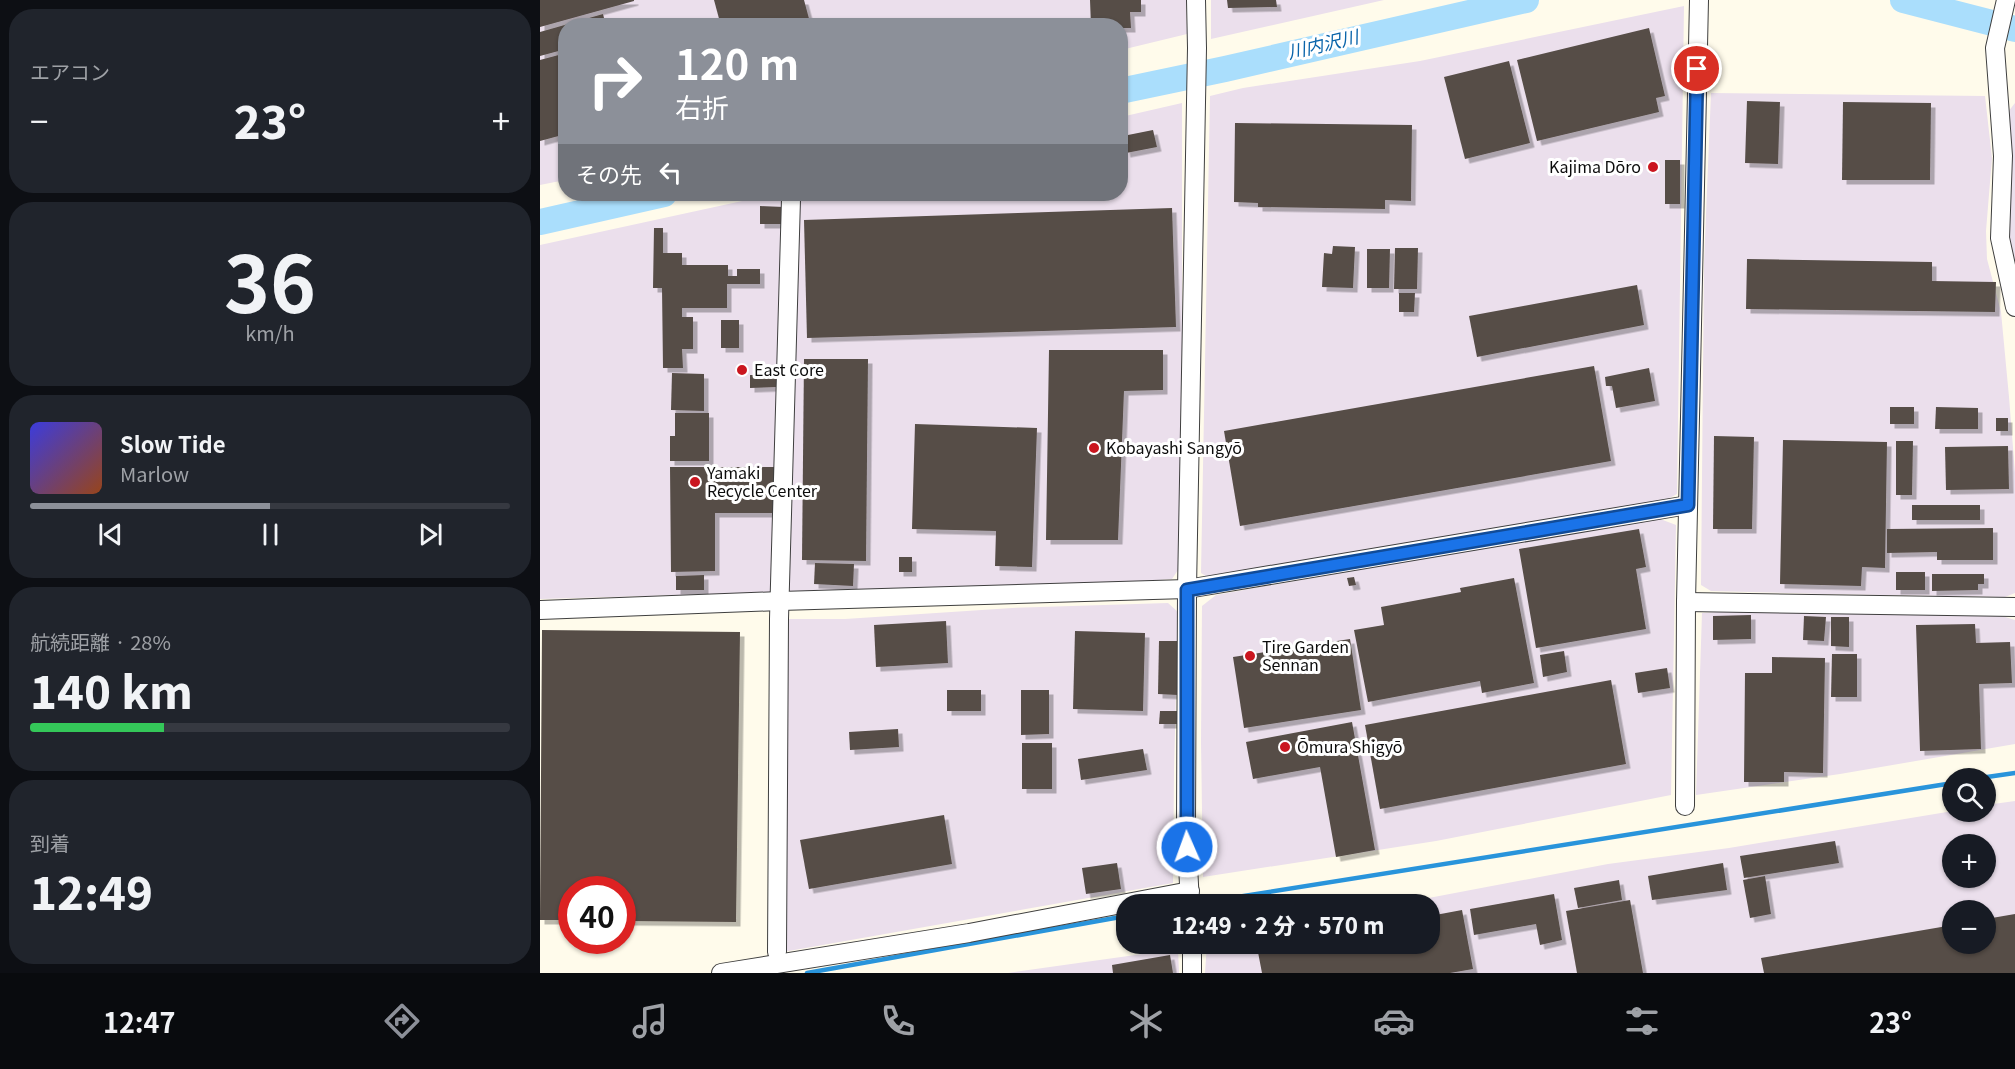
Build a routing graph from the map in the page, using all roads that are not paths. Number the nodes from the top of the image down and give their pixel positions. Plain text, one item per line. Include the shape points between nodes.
1 (1196, 0) edge
2 (1699, 0) edge
3 (2006, 3) edge
4 (791, 201) edge
5 (2015, 307) edge
6 (1688, 505) junction
7 (1187, 590) junction
8 (780, 601) junction
9 (1686, 602) junction
10 (2015, 607) edge
11 (540, 610) edge
12 (1685, 806) dead end
13 (1190, 894) edge
14 (1116, 909) edge
15 (777, 952) dead end
16 (1192, 954) edge
17 (721, 973) edge
18 (1192, 973) edge

1 - 7 street
2 - 6 street
3 - 5 street via 1995,48 2003,156 2000,238
4 - 8 street
6 - 7 street
6 - 9 street
7 - 8 street
7 - 13 street via 1186,826
8 - 11 street
8 - 15 street
9 - 10 street
9 - 12 street
14 - 17 street
16 - 18 street

